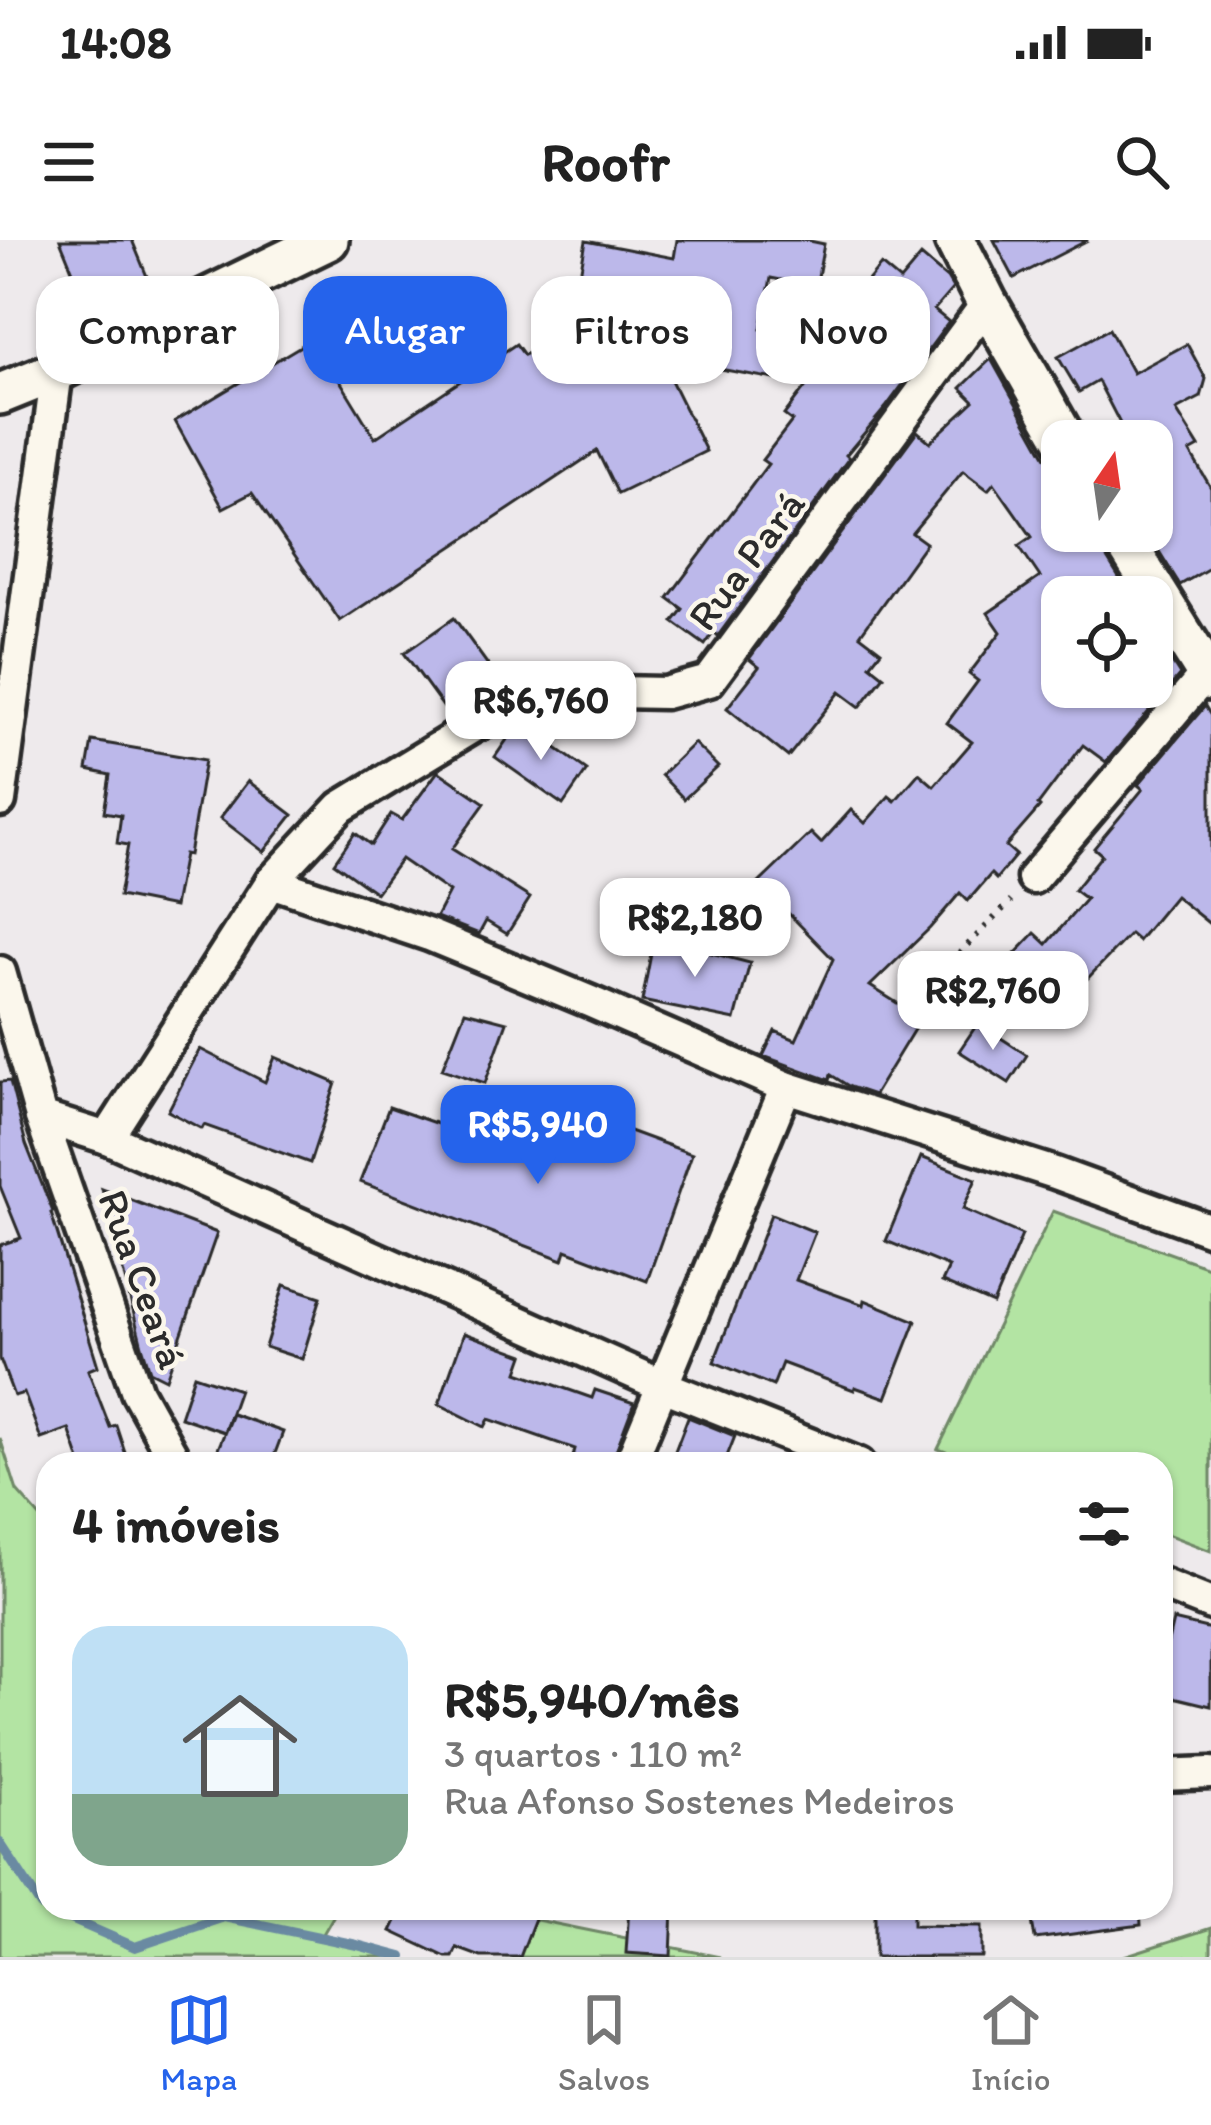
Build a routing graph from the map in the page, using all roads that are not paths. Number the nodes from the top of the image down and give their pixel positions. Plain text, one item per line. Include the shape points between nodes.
1 (328, 240) edge
2 (955, 240) edge
3 (254, 276) edge
4 (987, 303) junction
5 (36, 379) edge
6 (55, 384) edge
7 (0, 394) edge
8 (1054, 420) edge
9 (1131, 552) edge
10 (1209, 677) edge
11 (0, 801) edge
12 (1034, 878) road end
13 (271, 882) junction
14 (0, 972) edge
15 (786, 1087) junction
16 (41, 1117) junction
17 (107, 1138) junction
18 (1211, 1230) edge
19 (661, 1385) junction
20 (170, 1452) edge
21 (634, 1452) edge
22 (829, 1452) edge
23 (1173, 1589) edge
24 (1211, 1604) edge
25 (1211, 1773) edge
26 (1173, 1775) edge

1 - 3 street
2 - 4 street
4 - 8 street
4 - 13 street, Rua Pará via 709,682 664,694 616,692 511,708 341,807
5 - 7 street
6 - 11 street
9 - 10 street
10 - 12 street
13 - 15 street via 429,935
13 - 17 street, Rua Pará
14 - 16 street, Rua Ceará
15 - 18 street
15 - 19 street
16 - 17 street
16 - 20 street, Rua Ceará via 136,1392
17 - 19 street
19 - 21 street
19 - 22 street
23 - 24 street
25 - 26 street

